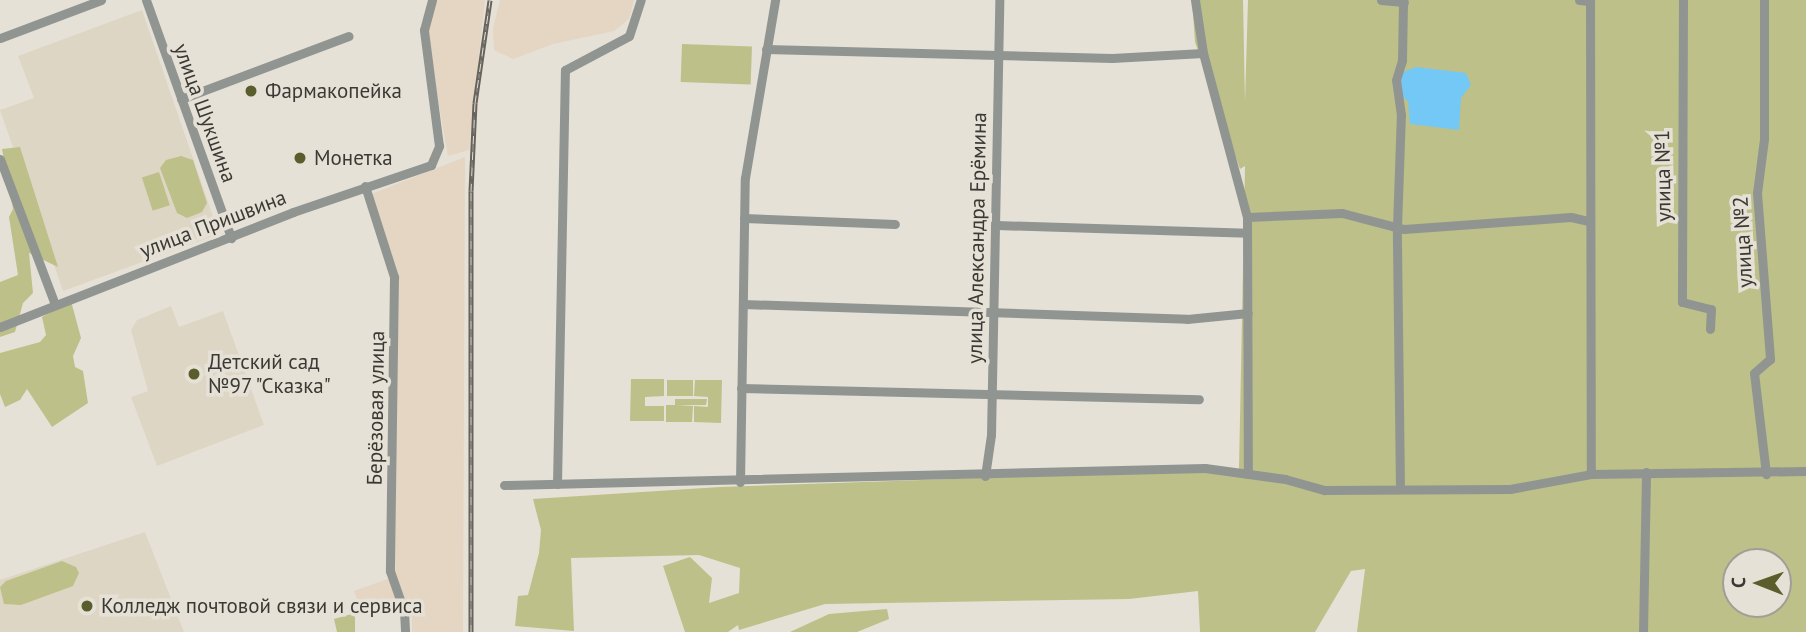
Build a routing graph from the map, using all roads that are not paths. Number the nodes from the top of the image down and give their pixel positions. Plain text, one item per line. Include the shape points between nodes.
1 (102, 0) edge
2 (146, 0) edge
3 (432, 0) edge
4 (641, 0) edge
5 (775, 0) edge
6 (999, 0) edge
7 (1195, 0) edge
8 (1381, 0) edge
9 (1579, 0) edge
10 (1683, 0) edge
11 (1764, 0) edge
12 (1590, 1) edge
13 (1404, 2) edge
14 (349, 36) dead end
15 (0, 38) edge
16 (766, 49) junction
17 (996, 53) junction
18 (1203, 53) junction
19 (181, 99) junction
20 (0, 159) edge
21 (365, 186) junction
22 (1247, 217) junction
23 (744, 218) junction
24 (1588, 221) junction
25 (895, 224) dead end
26 (997, 225) junction
27 (1397, 227) junction
28 (1247, 233) junction
29 (231, 238) junction
30 (54, 302) junction
31 (743, 304) junction
32 (994, 310) junction
33 (1248, 313) junction
34 (0, 327) edge
35 (1710, 329) dead end
36 (741, 388) junction
37 (991, 395) junction
38 (1199, 398) dead end
39 (1806, 471) edge
40 (1647, 472) junction
41 (1248, 474) junction
42 (1591, 474) junction
43 (1766, 474) junction
44 (985, 476) junction
45 (740, 482) junction
46 (557, 484) junction
47 (504, 485) dead end
48 (1399, 489) junction
49 (405, 632) edge
50 (1643, 632) edge

1 - 15 street
2 - 19 street, улица Шукшина
3 - 21 street, улица Пришвина via 425,30 437,156 431,165
4 - 46 street via 629,36 565,70
5 - 16 street
6 - 17 street, улица Александра Ерёмина
7 - 18 street
8 - 13 street
9 - 12 street
10 - 35 street, улица №1 via 1682,302 1711,309
11 - 43 street, улица №2 via 1764,139 1757,193 1769,359 1754,373
12 - 24 street via 1593,122
13 - 27 street via 1402,60 1396,80 1401,115
14 - 19 street
16 - 17 street
16 - 23 street via 750,127
17 - 18 street via 1112,58
17 - 26 street, улица Александра Ерёмина
18 - 22 street
19 - 29 street, улица Шукшина
20 - 30 street
21 - 29 street, улица Пришвина
21 - 49 street, Берёзовая улица via 394,277 390,571 404,611
22 - 27 street via 1342,213
22 - 28 street
23 - 25 street
23 - 31 street
24 - 27 street via 1571,217
24 - 42 street via 1593,295
26 - 28 street
26 - 32 street, улица Александра Ерёмина
27 - 48 street
28 - 33 street
29 - 30 street, улица Пришвина
30 - 34 street, улица Пришвина
31 - 32 street
31 - 36 street
32 - 33 street via 1188,319
32 - 37 street, улица Александра Ерёмина
33 - 41 street
36 - 37 street
36 - 45 street
37 - 38 street
37 - 44 street, улица Александра Ерёмина
39 - 43 street
40 - 42 street
40 - 43 street
40 - 50 street
41 - 44 street via 1205,468
41 - 48 street via 1324,490
42 - 48 street via 1510,489
44 - 45 street
45 - 46 street
46 - 47 street

